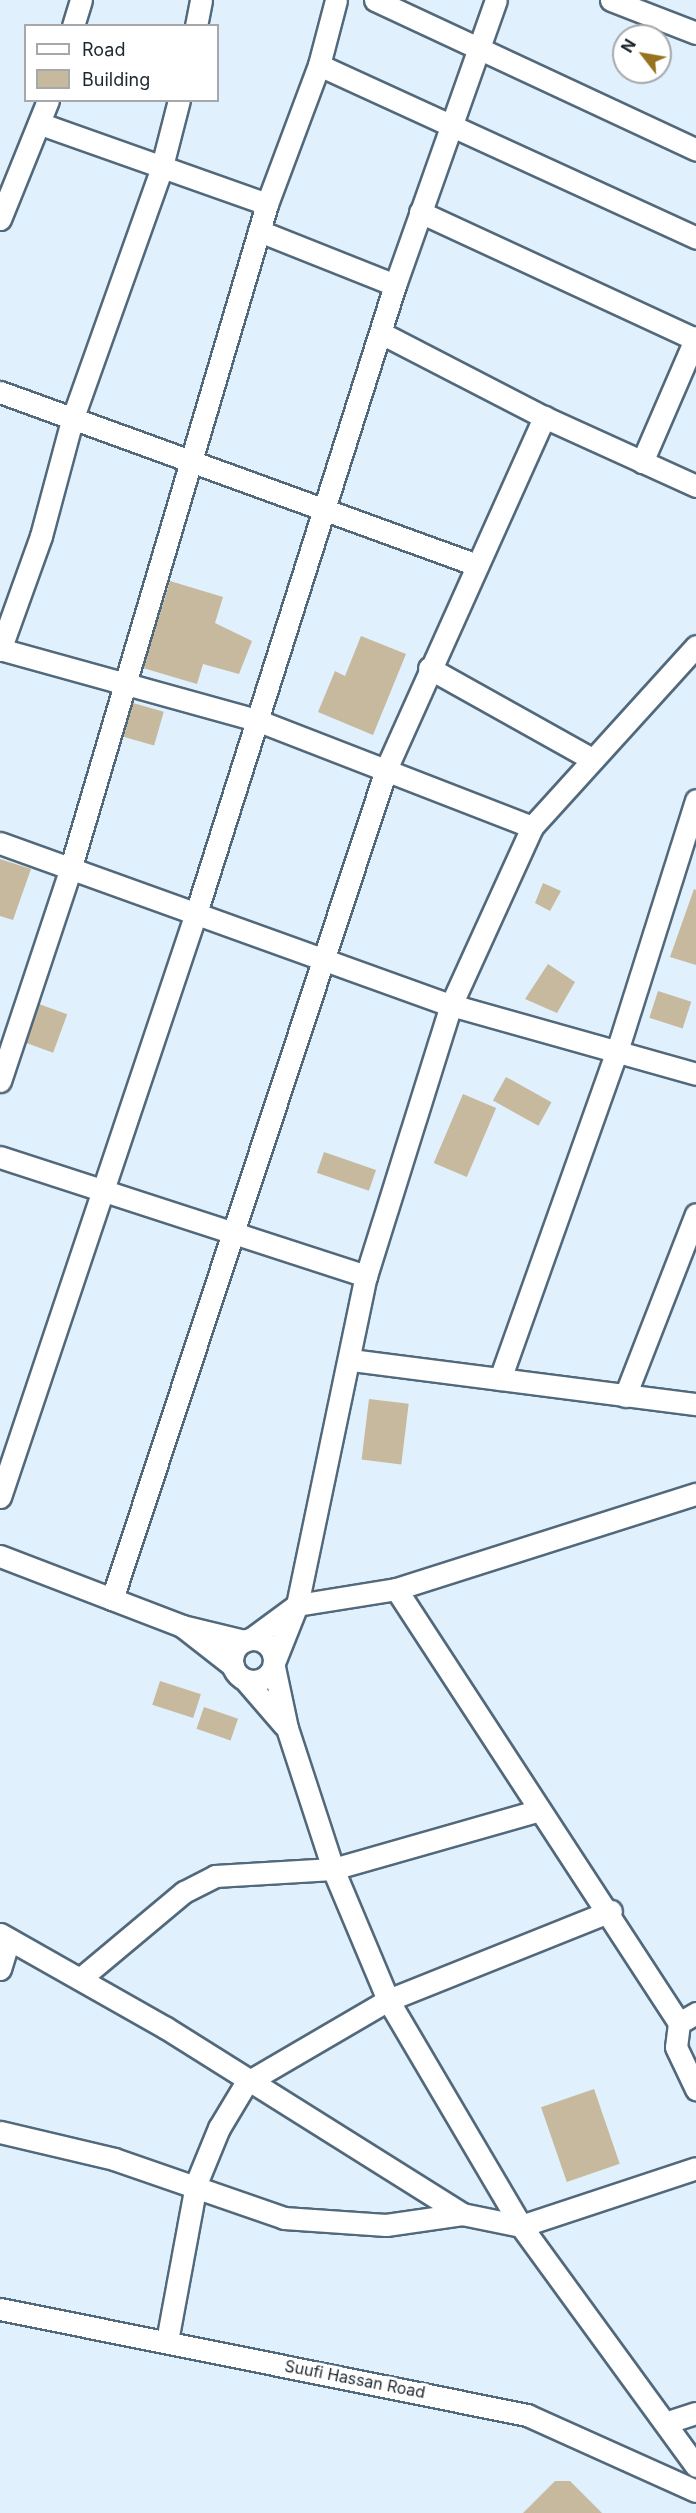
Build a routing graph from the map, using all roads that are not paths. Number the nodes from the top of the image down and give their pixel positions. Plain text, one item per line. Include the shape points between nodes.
1 (81, 0) edge
2 (201, 0) edge
3 (336, 0) edge
4 (375, 0) edge
5 (495, 0) edge
6 (611, 0) edge
7 (74, 24) edge
8 (196, 24) edge
9 (696, 33) edge
10 (480, 50) junction
11 (319, 65) junction
12 (47, 102) edge
13 (179, 102) edge
14 (40, 124) junction
15 (450, 127) junction
16 (696, 150) edge
17 (162, 170) junction
18 (267, 204) junction
19 (420, 212) junction
20 (0, 219) edge
21 (259, 231) junction
22 (696, 238) edge
23 (395, 285) junction
24 (381, 333) junction
25 (696, 338) edge
26 (0, 392) edge
27 (544, 417) junction
28 (72, 420) junction
29 (188, 460) junction
30 (642, 462) junction
31 (696, 486) edge
32 (328, 507) junction
33 (474, 564) junction
34 (696, 646) edge
35 (0, 650) edge
36 (429, 668) junction
37 (125, 684) junction
38 (259, 721) junction
39 (590, 758) junction
40 (387, 767) junction
41 (696, 800) edge
42 (532, 827) junction
43 (0, 843) edge
44 (688, 854) edge
45 (70, 870) junction
46 (197, 910) junction
47 (326, 959) junction
48 (451, 1005) junction
49 (617, 1051) junction
50 (696, 1074) edge
51 (0, 1081) edge
52 (0, 1157) edge
53 (100, 1188) junction
54 (696, 1214) edge
55 (231, 1232) junction
56 (366, 1276) junction
57 (351, 1360) junction
58 (500, 1378) junction
59 (626, 1396) junction
60 (696, 1404) edge
61 (696, 1494) edge
62 (0, 1497) edge
63 (0, 1556) edge
64 (396, 1588) junction
65 (112, 1599) junction
66 (297, 1605) junction
67 (182, 1626) junction
68 (248, 1640) junction
69 (274, 1663) junction
70 (239, 1673) junction
71 (287, 1728) junction
72 (537, 1811) junction
73 (333, 1869) junction
74 (611, 1911) junction
75 (5, 1937) edge
76 (0, 1969) edge
77 (81, 1978) junction
78 (388, 2000) junction
79 (688, 2018) edge
80 (246, 2083) junction
81 (696, 2089) edge
82 (0, 2132) edge
83 (696, 2168) edge
84 (196, 2184) junction
85 (462, 2214) junction
86 (521, 2226) junction
87 (0, 2309) edge
88 (167, 2341) junction
89 (696, 2413) edge
90 (668, 2422) junction
91 (696, 2466) edge
92 (696, 2491) edge

1 - 7 street
2 - 8 street
3 - 11 street
4 - 10 street
5 - 10 street
6 - 9 street
10 - 15 street
10 - 16 street
11 - 15 street
11 - 18 street
12 - 14 street
13 - 17 street
14 - 17 street
14 - 20 street
15 - 19 street
15 - 22 street
17 - 18 street
17 - 28 street
18 - 21 street
19 - 23 street
19 - 25 street
21 - 23 street
21 - 29 street
23 - 24 street
24 - 27 street
24 - 32 street
25 - 30 street
26 - 28 street
27 - 30 street
27 - 33 street
28 - 29 street
28 - 35 street via 41,536
29 - 32 street
29 - 37 street
30 - 31 street
32 - 33 street
32 - 38 street
33 - 36 street
34 - 39 street
35 - 37 street
36 - 39 street
36 - 40 street
37 - 38 street
37 - 45 street
38 - 40 street
38 - 46 street
39 - 42 street
40 - 42 street
40 - 47 street
41 - 44 street
42 - 48 street
43 - 45 street
44 - 49 street
45 - 46 street
45 - 51 street
46 - 47 street
46 - 53 street
47 - 48 street
47 - 55 street
48 - 49 street
48 - 56 street
49 - 50 street
49 - 58 street
52 - 53 street
53 - 55 street
53 - 62 street
54 - 59 street
55 - 56 street
55 - 65 street
56 - 57 street
57 - 58 street
57 - 66 street
58 - 59 street
59 - 60 street
61 - 64 street
63 - 65 street
64 - 66 street
64 - 72 street
65 - 67 street
66 - 68 street
66 - 69 street
67 - 68 street
67 - 70 street
68 - 69 street via 270,1646
68 - 70 street via 235,1649
69 - 70 street via 259,1681
69 - 71 street
70 - 71 street
71 - 73 street
72 - 73 street
72 - 74 street
73 - 77 street via 215,1876 184,1892
73 - 78 street
74 - 78 street
74 - 79 street
75 - 76 street
75 - 77 street
77 - 80 street
78 - 80 street
78 - 86 street
79 - 81 street via 676,2047
80 - 84 street via 219,2128
80 - 85 street
82 - 84 street
83 - 86 street
84 - 85 street via 284,2218 325,2225 386,2225
84 - 88 street
85 - 86 street
86 - 90 street
87 - 88 street, Suufi Hassan Road
88 - 92 street, Suufi Hassan Road via 527,2415
89 - 90 street
90 - 91 street

